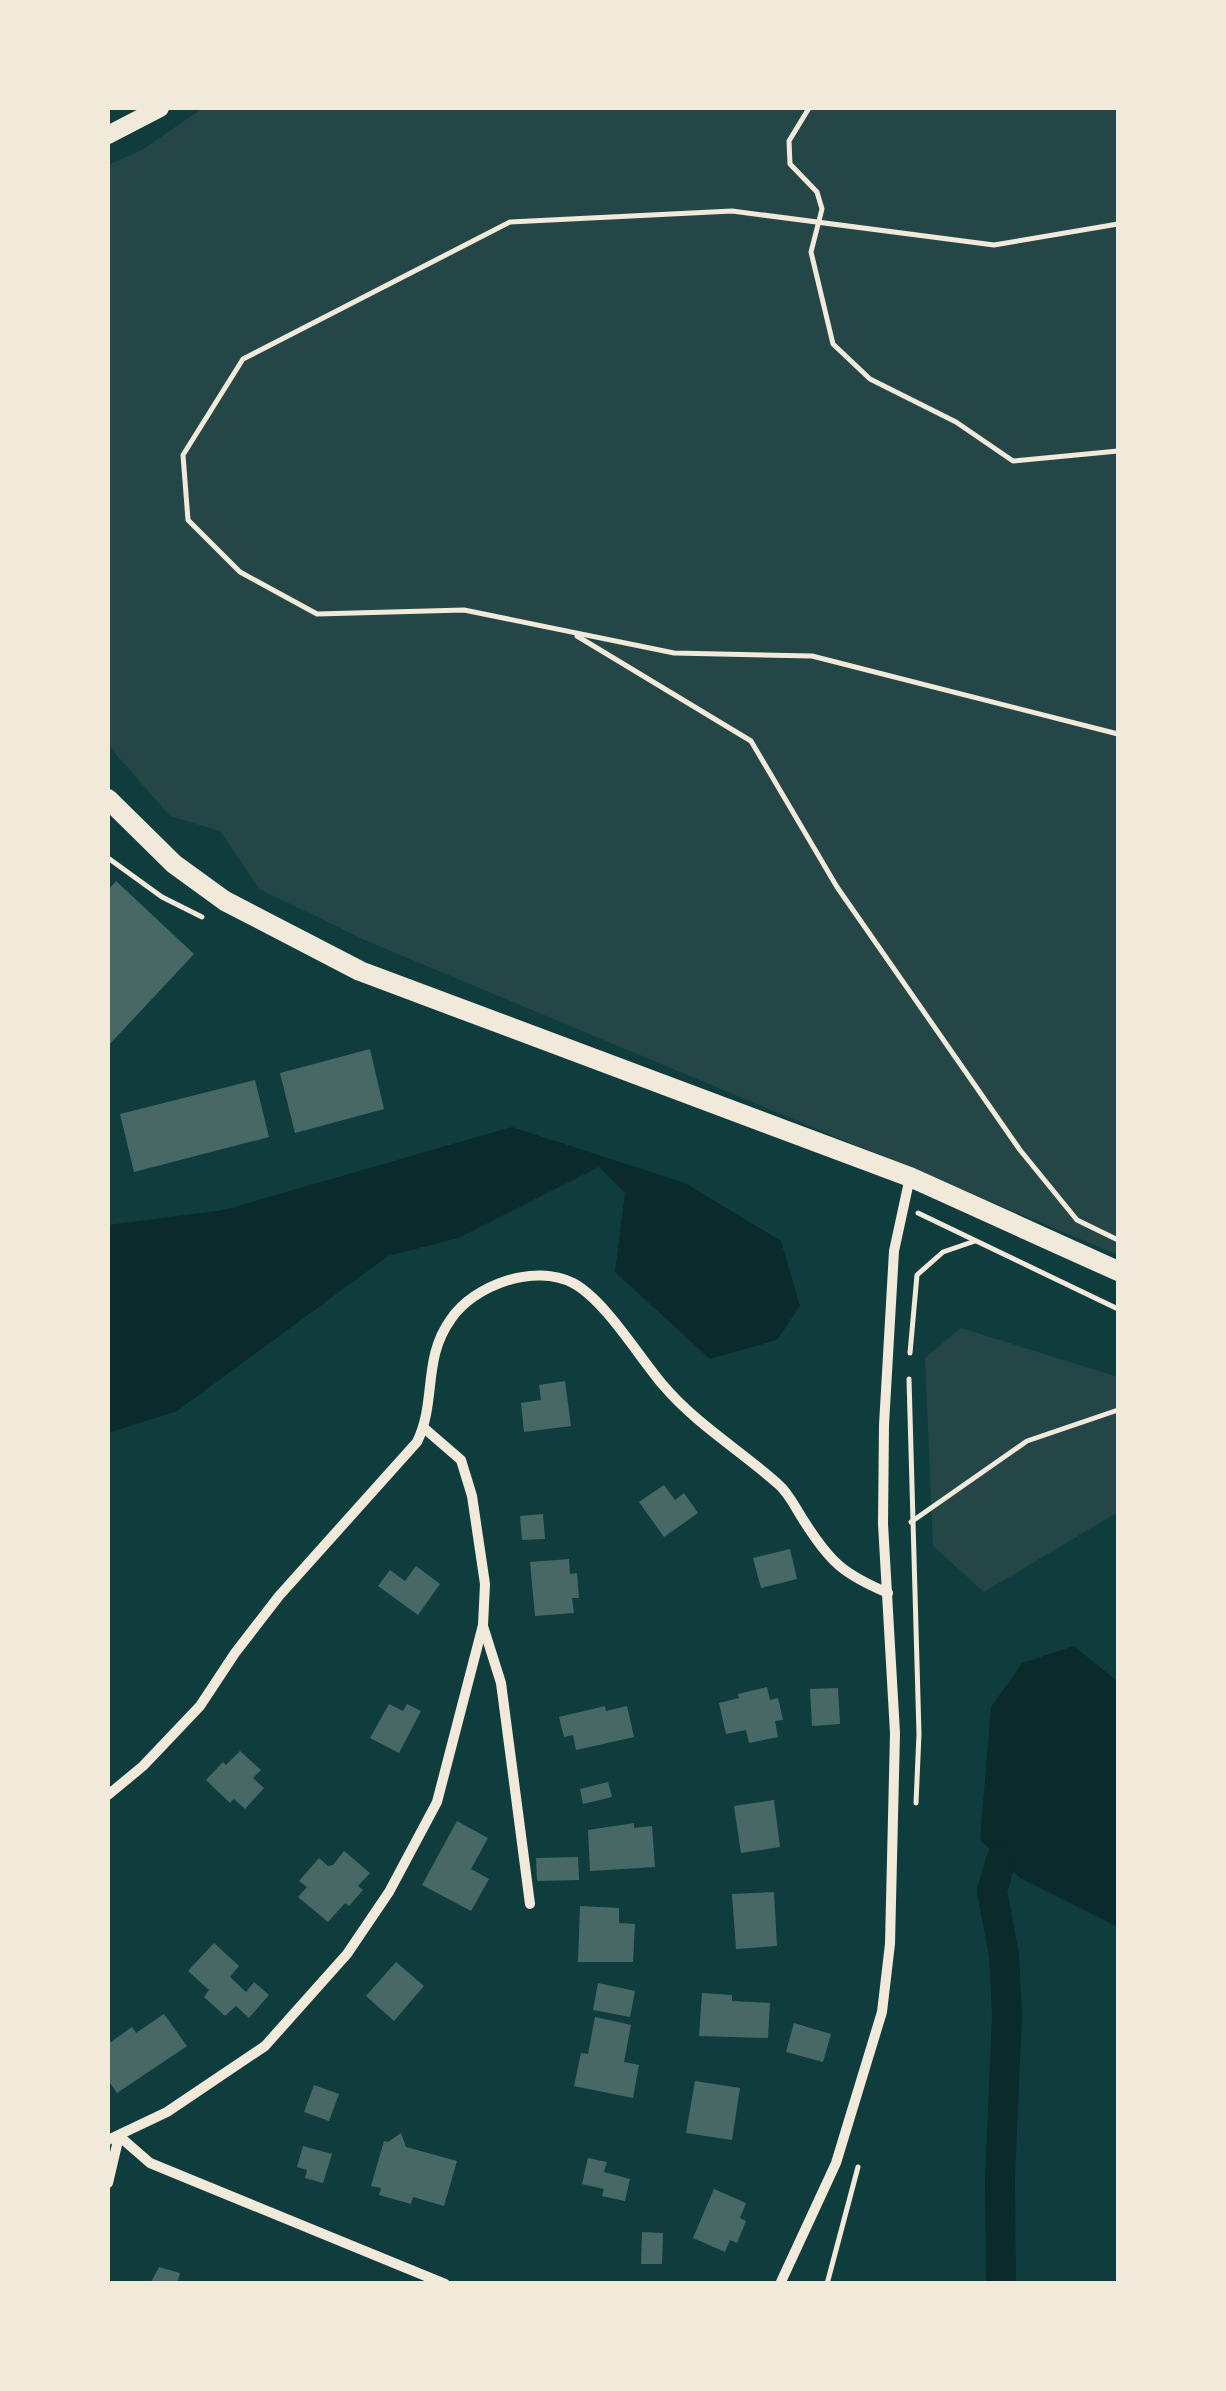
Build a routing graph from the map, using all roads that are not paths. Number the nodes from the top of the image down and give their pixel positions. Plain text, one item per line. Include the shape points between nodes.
1 (160, 108) edge
2 (108, 135) edge
3 (108, 799) edge
4 (910, 1177) junction
5 (1118, 1272) edge
6 (424, 1428) junction
7 (888, 1592) junction
8 (483, 1626) junction
9 (108, 1795) edge
10 (530, 1904) dead end
11 (113, 2138) edge
12 (108, 2183) edge
13 (445, 2284) edge
14 (780, 2284) edge

1 - 2 street
3 - 4 main road via 174,864 225,900 360,971
4 - 5 main road
4 - 7 street via 890,1292 883,1524
6 - 7 street via 431,1362 453,1315 501,1283 535,1275 573,1283 604,1310 684,1409 782,1486 826,1556 849,1576
6 - 8 street via 461,1460 485,1584
6 - 9 street via 279,1596 200,1706
7 - 14 street via 896,1734 882,2012 836,2164
8 - 10 street via 502,1683
8 - 11 street via 437,1802 347,1954 265,2046 167,2112
11 - 12 street
11 - 13 street via 150,2162

